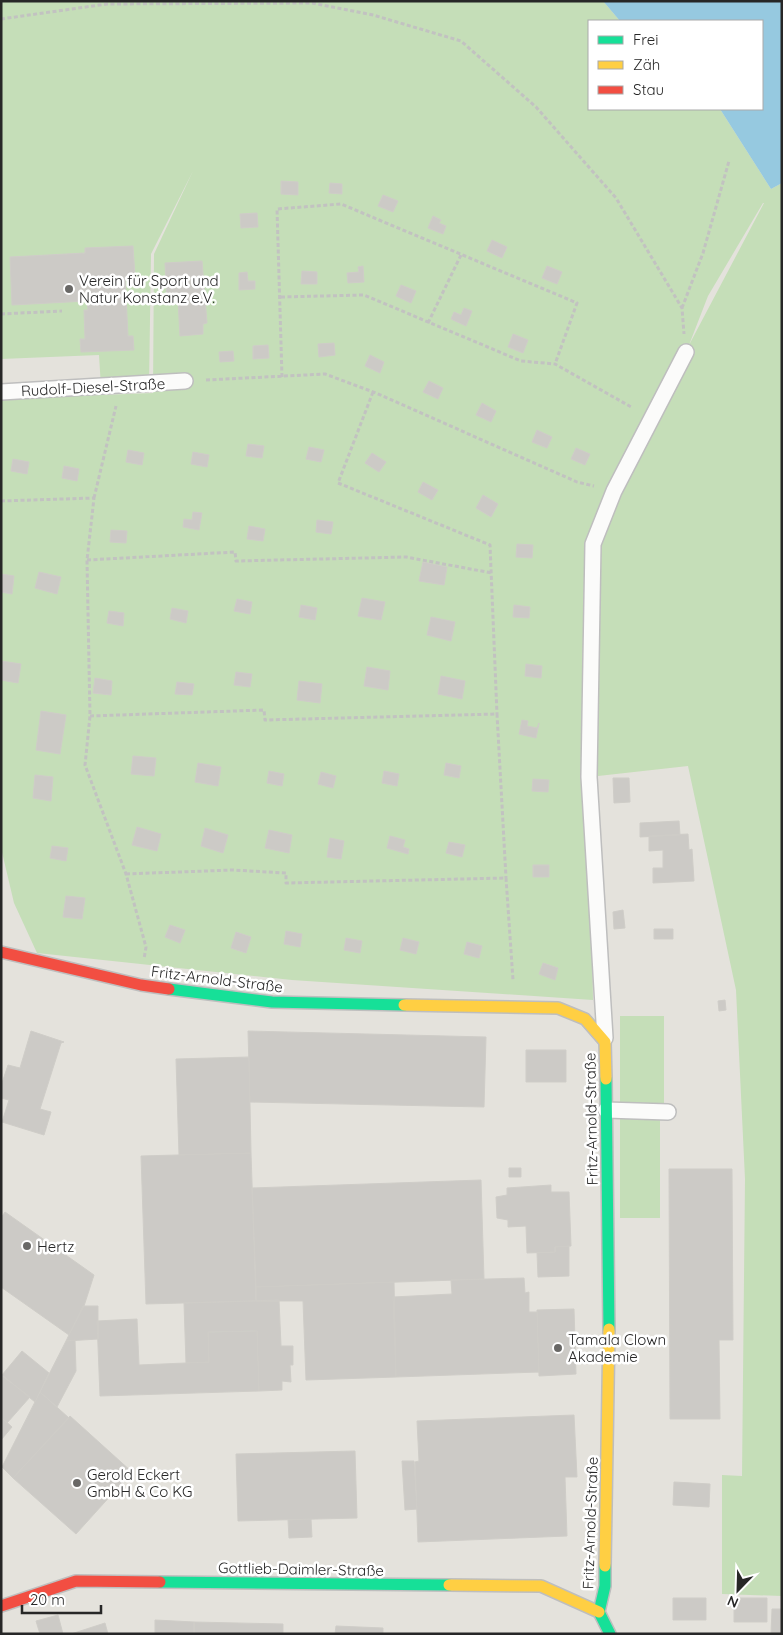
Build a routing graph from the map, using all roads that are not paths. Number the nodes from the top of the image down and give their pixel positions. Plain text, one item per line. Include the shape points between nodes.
1 (686, 352) road end
2 (185, 381) road end
3 (1, 392) edge
4 (1, 952) edge
5 (605, 1042) junction
6 (606, 1110) junction
7 (668, 1112) dead end
8 (1, 1606) edge
9 (599, 1612) junction
10 (610, 1634) edge

1 - 5 lane via 614,491 593,544 589,777
2 - 3 lane, Rudolf-Diesel-Straße
4 - 5 street, Fritz-Arnold-Straße via 141,985 272,1002 558,1008 585,1019
5 - 6 street, Fritz-Arnold-Straße
6 - 7 lane
6 - 9 street, Fritz-Arnold-Straße via 609,1399 605,1586
8 - 9 street, Gottlieb-Daimler-Straße via 76,1581 541,1586
9 - 10 street, Fritz-Arnold-Straße

